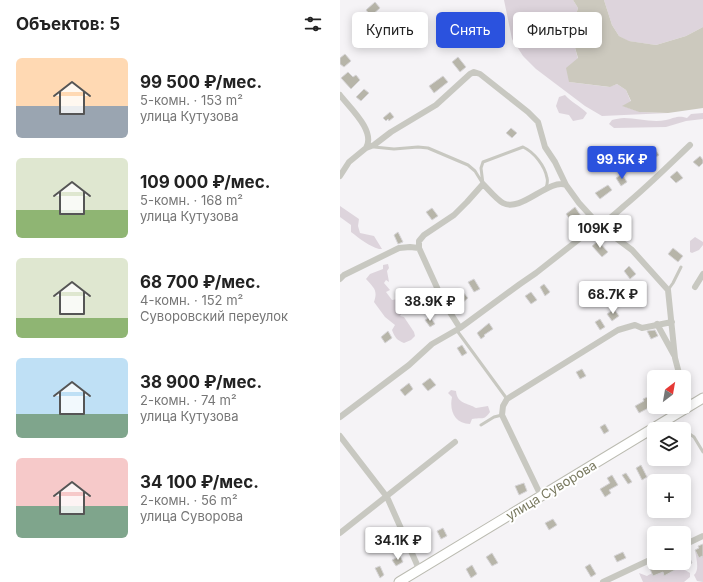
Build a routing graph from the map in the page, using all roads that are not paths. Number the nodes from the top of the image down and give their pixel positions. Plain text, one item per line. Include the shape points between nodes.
1 (340, 95) edge
2 (690, 145) dead end
3 (366, 148) junction
4 (340, 176) edge
5 (483, 184) junction
6 (566, 185) junction
7 (546, 190) junction
8 (612, 216) junction
9 (600, 226) junction
10 (617, 238) junction
11 (419, 248) junction
12 (681, 267) dead end
13 (703, 274) edge
14 (340, 279) edge
15 (695, 287) dead end
16 (668, 290) junction
17 (672, 322) junction
18 (657, 324) junction
19 (460, 328) junction
20 (675, 358) junction
21 (678, 370) edge
22 (703, 398) edge
23 (507, 399) junction
24 (693, 404) joint
25 (502, 415) junction
26 (672, 416) joint
27 (340, 417) edge
28 (662, 422) edge
29 (480, 424) dead end
30 (647, 431) edge
31 (691, 435) edge
32 (340, 436) edge
33 (455, 442) dead end
34 (703, 452) edge
35 (541, 496) junction
36 (387, 497) junction
37 (340, 533) edge
38 (703, 536) edge
39 (691, 541) edge
40 (647, 561) edge
41 (419, 569) junction
42 (404, 581) edge
43 (603, 582) edge

1 - 3 street via 368,132
2 - 8 street via 647,187
3 - 4 street via 349,162
3 - 5 lane via 428,148 468,164
3 - 6 street via 436,105 474,72 480,74 538,122 545,147
5 - 7 street via 507,205 524,201
5 - 7 lane via 483,162 523,146 530,150 542,168 547,178
5 - 11 street via 454,215 424,235
6 - 7 street via 558,184
6 - 9 street
8 - 9 street
8 - 10 lane via 612,227
9 - 10 street
9 - 19 street via 592,229
10 - 16 street via 632,250
11 - 14 street via 400,248
11 - 19 street via 444,304
12 - 16 lane
13 - 15 street
16 - 17 street
17 - 18 street
17 - 20 street
18 - 20 street
18 - 23 street via 642,328 635,325 618,330
19 - 23 lane via 458,332
19 - 27 street via 432,344 409,365
20 - 21 street
22 - 24 street, улица Суворова
23 - 25 street
24 - 26 street, улица Суворова
25 - 29 lane
25 - 35 street
26 - 28 street, улица Суворова
30 - 35 street, улица Суворова
31 - 34 lane
32 - 36 street
33 - 36 street
35 - 41 street, улица Суворова
36 - 37 street
36 - 41 street
38 - 39 street
40 - 43 street
41 - 42 street, улица Суворова

